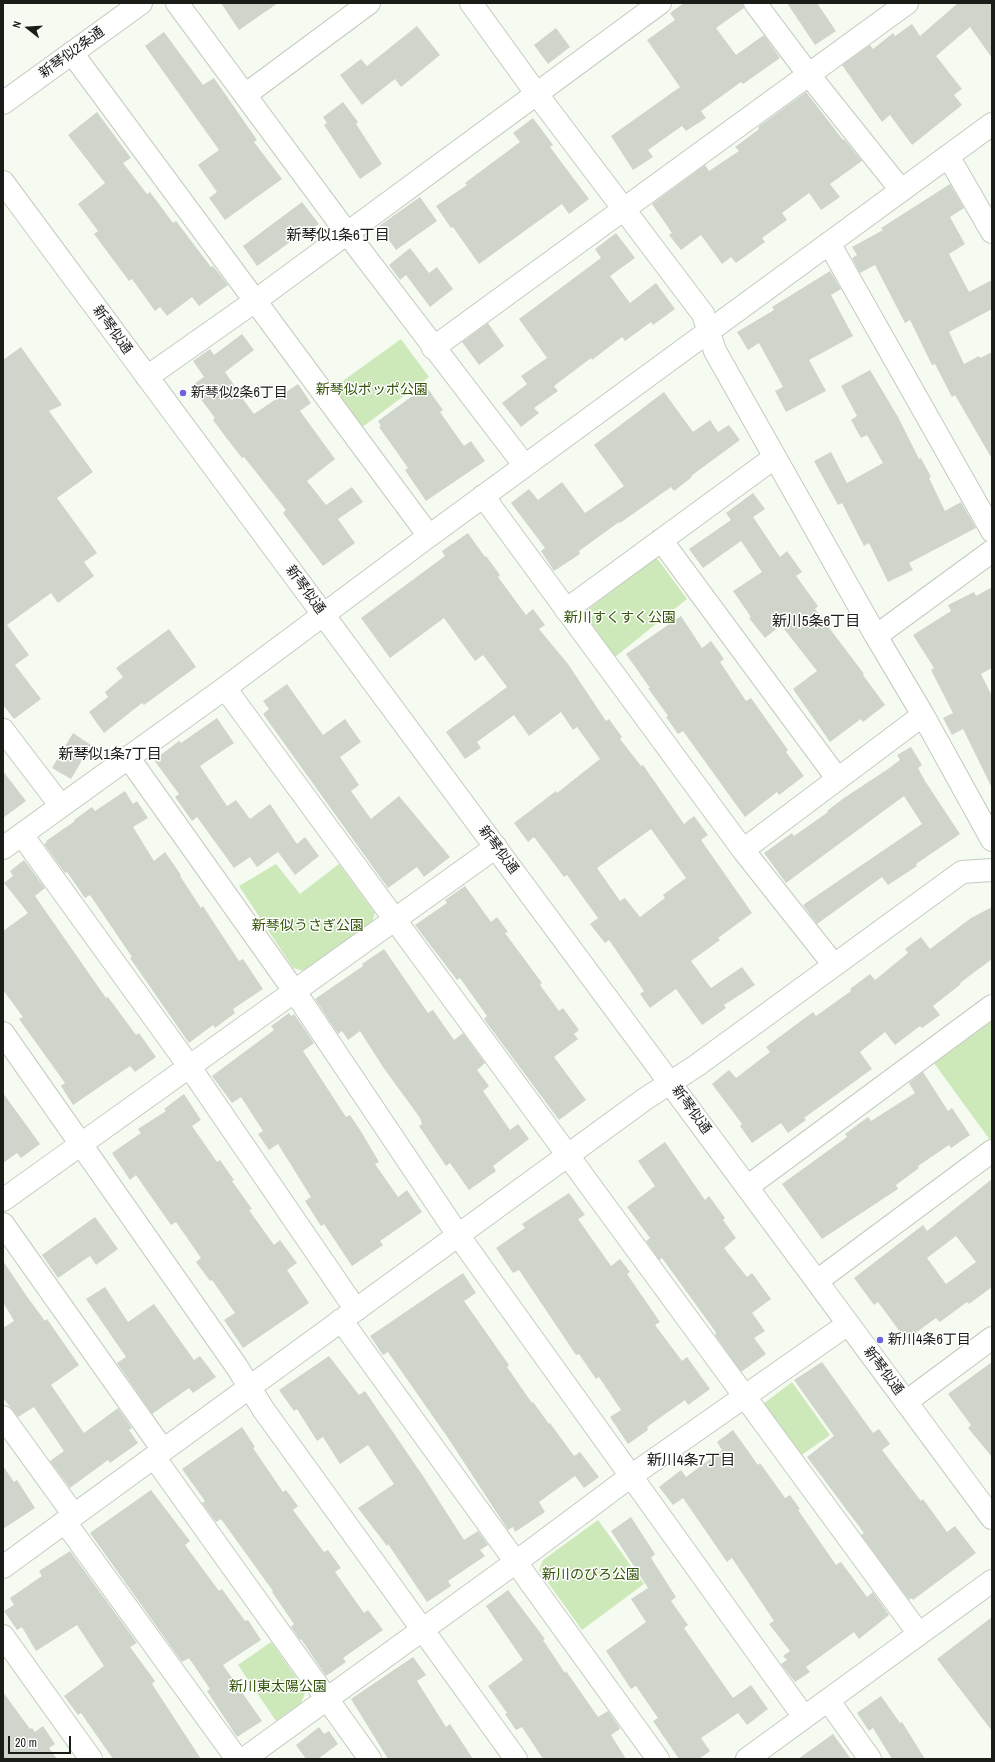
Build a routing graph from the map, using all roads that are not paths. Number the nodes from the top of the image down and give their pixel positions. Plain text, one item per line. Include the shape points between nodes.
1 (141, 3) edge
2 (177, 3) edge
3 (369, 3) edge
4 (471, 3) edge
5 (660, 3) edge
6 (755, 3) edge
7 (907, 3) edge
8 (72, 53) junction
9 (809, 75) junction
10 (536, 93) junction
11 (245, 95) junction
12 (3, 104) edge
13 (992, 124) edge
14 (948, 156) junction
15 (3, 182) edge
16 (901, 190) junction
17 (623, 210) junction
18 (992, 232) edge
19 (347, 234) junction
20 (829, 243) junction
21 (255, 301) junction
22 (708, 332) junction
23 (433, 348) junction
24 (147, 377) junction
25 (775, 456) junction
26 (525, 466) junction
27 (483, 496) junction
28 (992, 531) edge
29 (429, 536) junction
30 (661, 540) junction
31 (992, 551) edge
32 (566, 610) junction
33 (322, 614) junction
34 (876, 636) junction
35 (225, 688) junction
36 (923, 715) junction
37 (3, 730) edge
38 (128, 757) junction
39 (838, 778) junction
40 (61, 806) junction
41 (22, 834) junction
42 (992, 840) edge
43 (3, 848) edge
44 (496, 848) junction
45 (744, 850) junction
46 (992, 870) edge
47 (396, 920) junction
48 (834, 965) junction
49 (295, 992) junction
50 (992, 1006) edge
51 (3, 1033) edge
52 (189, 1066) junction
53 (670, 1082) junction
54 (81, 1145) junction
55 (992, 1151) edge
56 (568, 1155) junction
57 (747, 1187) junction
58 (3, 1200) edge
59 (3, 1224) edge
60 (458, 1235) junction
61 (817, 1281) junction
62 (349, 1315) junction
63 (848, 1324) junction
64 (992, 1338) edge
65 (249, 1388) junction
66 (743, 1396) junction
67 (906, 1402) junction
68 (3, 1417) edge
69 (158, 1454) junction
70 (631, 1476) junction
71 (992, 1518) edge
72 (70, 1519) junction
73 (516, 1562) junction
74 (3, 1567) edge
75 (992, 1581) edge
76 (422, 1629) junction
77 (918, 1634) junction
78 (3, 1636) edge
79 (326, 1699) junction
80 (828, 1700) junction
81 (804, 1717) junction
82 (91, 1759) edge
83 (237, 1759) edge
84 (244, 1759) edge
85 (370, 1759) edge
86 (516, 1759) edge
87 (658, 1759) edge
88 (747, 1759) edge
89 (870, 1759) edge

1 - 8 street, 新琴似2条通
2 - 11 street
3 - 11 street
4 - 10 street
5 - 10 street
6 - 9 street
7 - 9 street
8 - 12 street, 新琴似2条通
8 - 21 street
9 - 16 street
9 - 17 street
10 - 17 street
10 - 19 street
11 - 19 street
13 - 14 street
14 - 16 street
14 - 18 street
15 - 24 street, 新琴似通
16 - 20 street
17 - 22 street via 703,314
17 - 23 street
19 - 21 street
19 - 23 street
20 - 22 street
20 - 28 street
21 - 24 street
21 - 29 street
22 - 25 street via 715,351
22 - 26 street
23 - 26 street
24 - 33 street, 新琴似通
25 - 30 street
25 - 34 street
26 - 27 street
27 - 29 street
27 - 32 street
29 - 33 street
30 - 32 street
30 - 39 street
31 - 34 street
32 - 45 street
33 - 35 street
33 - 44 street, 新琴似通
34 - 36 street
35 - 38 street
35 - 47 street
36 - 39 street
36 - 42 street
37 - 40 street
38 - 40 street
38 - 49 street
39 - 45 street
40 - 41 street
41 - 43 street
41 - 52 street
44 - 47 street
44 - 53 street, 新琴似通
45 - 48 street
46 - 48 street via 962,872
47 - 49 street
47 - 56 street
48 - 53 street via 696,1066
49 - 52 street
49 - 60 street
50 - 57 street
51 - 54 street
52 - 54 street
52 - 62 street
53 - 56 street
53 - 57 street, 新琴似通
54 - 58 street
54 - 65 street via 237,1367
55 - 61 street
56 - 60 street
56 - 66 street
57 - 61 street, 新琴似通
59 - 69 street
60 - 62 street
60 - 70 street
61 - 63 street, 新琴似通
62 - 65 street
62 - 73 street
63 - 66 street
63 - 67 street, 新琴似通
64 - 67 street
65 - 69 street
65 - 76 street
66 - 70 street
66 - 77 street
67 - 71 street, 新琴似通
68 - 72 street
69 - 72 street
69 - 79 street
70 - 73 street
70 - 81 street
72 - 74 street
72 - 83 street
73 - 76 street
73 - 87 street
75 - 77 street
76 - 79 street
76 - 86 street
77 - 80 street
78 - 82 street
79 - 84 street
79 - 85 street
80 - 81 street
80 - 89 street
81 - 88 street

